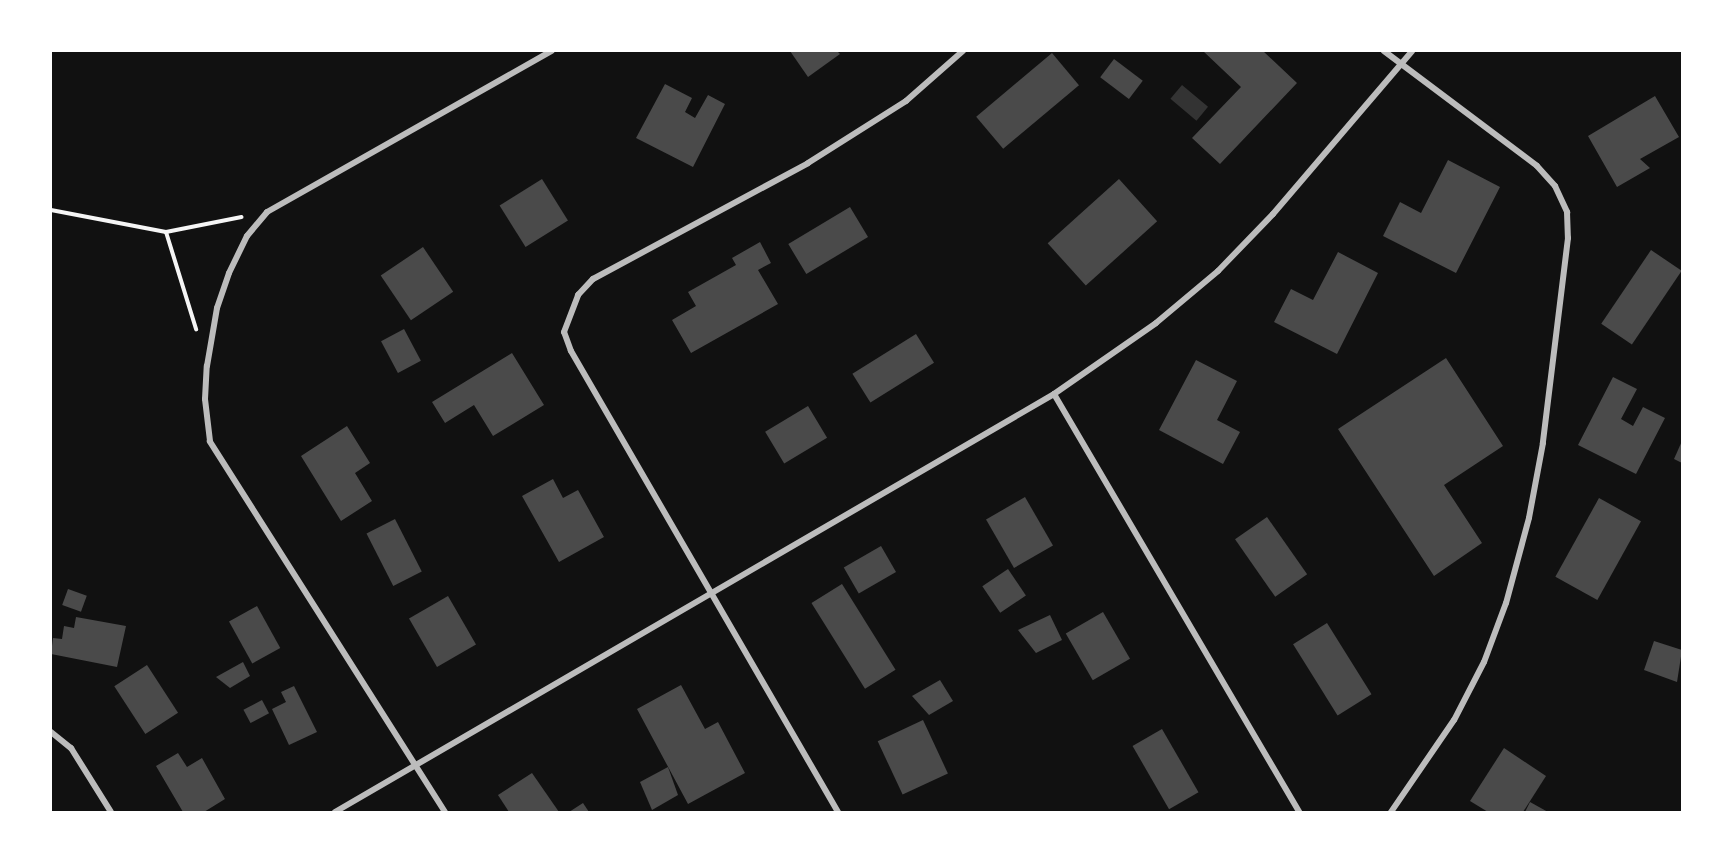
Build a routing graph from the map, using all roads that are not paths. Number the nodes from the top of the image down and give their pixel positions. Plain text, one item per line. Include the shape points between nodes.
1 (552, 51) edge
2 (963, 51) edge
3 (1384, 51) edge
4 (1412, 51) edge
5 (1401, 64) junction
6 (1054, 394) junction
7 (711, 595) junction
8 (51, 732) edge
9 (417, 764) junction
10 (111, 812) edge
11 (334, 812) edge
12 (445, 812) edge
13 (838, 812) edge
14 (1299, 812) edge
15 (1391, 812) edge

1 - 9 street via 267,212 247,236 217,308 205,399 210,441
2 - 7 street via 906,101 808,163 593,279 568,314 564,332 571,351
3 - 5 street
4 - 5 street
5 - 6 street via 1273,214 1218,271 1156,323
5 - 15 street via 1536,165 1555,186 1567,212 1568,238 1544,443 1506,603 1484,662 1454,720
6 - 7 street
6 - 14 street
7 - 9 street
7 - 13 street
8 - 10 street via 71,748
9 - 11 street
9 - 12 street

